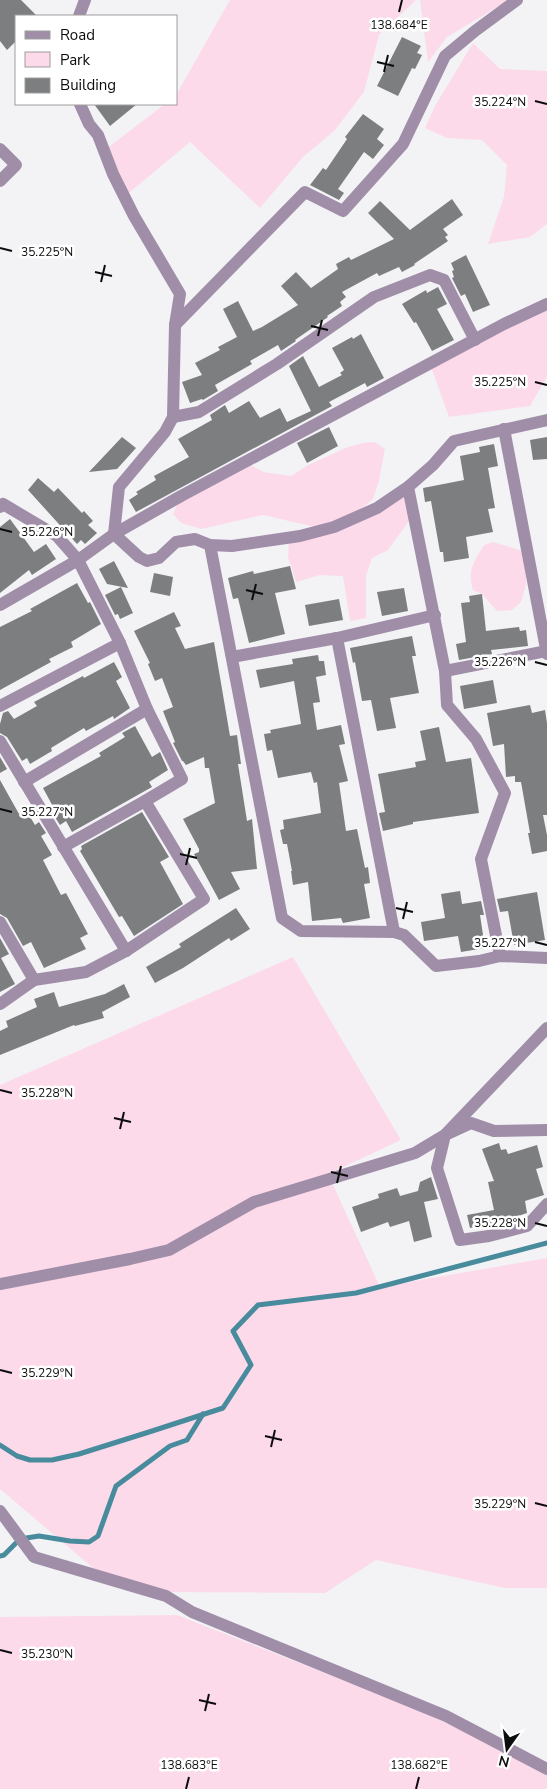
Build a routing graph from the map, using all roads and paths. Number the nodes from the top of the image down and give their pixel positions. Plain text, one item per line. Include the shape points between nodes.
1 (85, 0) edge
2 (517, 0) edge
3 (80, 15) edge
4 (80, 105) edge
5 (0, 149) edge
6 (0, 181) edge
7 (547, 304) edge
8 (176, 325) junction
9 (475, 340) junction
10 (173, 417) junction
11 (547, 420) edge
12 (504, 429) junction
13 (408, 487) junction
14 (0, 507) edge
15 (114, 534) junction
16 (210, 545) junction
17 (78, 560) junction
18 (0, 605) edge
19 (435, 615) junction
20 (337, 638) junction
21 (120, 643) junction
22 (547, 652) edge
23 (232, 657) junction
24 (446, 671) junction
25 (0, 706) edge
26 (147, 708) junction
27 (0, 741) edge
28 (24, 782) junction
29 (145, 802) junction
30 (63, 848) junction
31 (0, 922) edge
32 (394, 932) junction
33 (126, 951) junction
34 (500, 956) junction
35 (547, 958) edge
36 (34, 980) junction
37 (0, 1004) edge
38 (547, 1028) edge
39 (547, 1130) edge
40 (445, 1135) junction
41 (547, 1204) edge
42 (0, 1284) edge
43 (0, 1511) edge
44 (547, 1770) edge

1 - 3 street
2 - 8 street via 445,56 403,144 343,212 304,192
4 - 8 street via 98,135 134,216 180,294
5 - 6 street via 16,165
7 - 9 street
8 - 10 street
9 - 10 street via 444,280 430,275 374,297 277,364 199,412
9 - 15 street
10 - 15 street via 165,432 119,487
11 - 12 street
12 - 13 street via 454,442
12 - 22 street
13 - 16 street via 377,508 334,527 289,538 232,546
13 - 19 street
14 - 17 street via 3,504 56,536
15 - 16 street via 147,561 160,558 176,542 195,539
15 - 17 street
16 - 23 street
17 - 18 street
17 - 21 street
19 - 20 street
19 - 24 street
20 - 23 street
20 - 32 street
21 - 25 street
21 - 26 street
22 - 24 street
23 - 32 street via 282,918 301,931
24 - 34 street via 446,705 476,739 506,793 481,859
26 - 28 street
26 - 29 street via 182,779
27 - 28 street
28 - 30 street
29 - 30 street
29 - 33 street via 204,899
30 - 33 street
31 - 36 street
32 - 34 street via 404,935 436,966
33 - 36 street via 86,972
34 - 35 street
36 - 37 street
38 - 40 street
39 - 40 street via 494,1131 471,1123
40 - 41 street via 437,1168 460,1240 527,1226
40 - 42 street via 415,1152 254,1202 169,1250
43 - 44 street via 34,1557 166,1596 192,1612 446,1716

